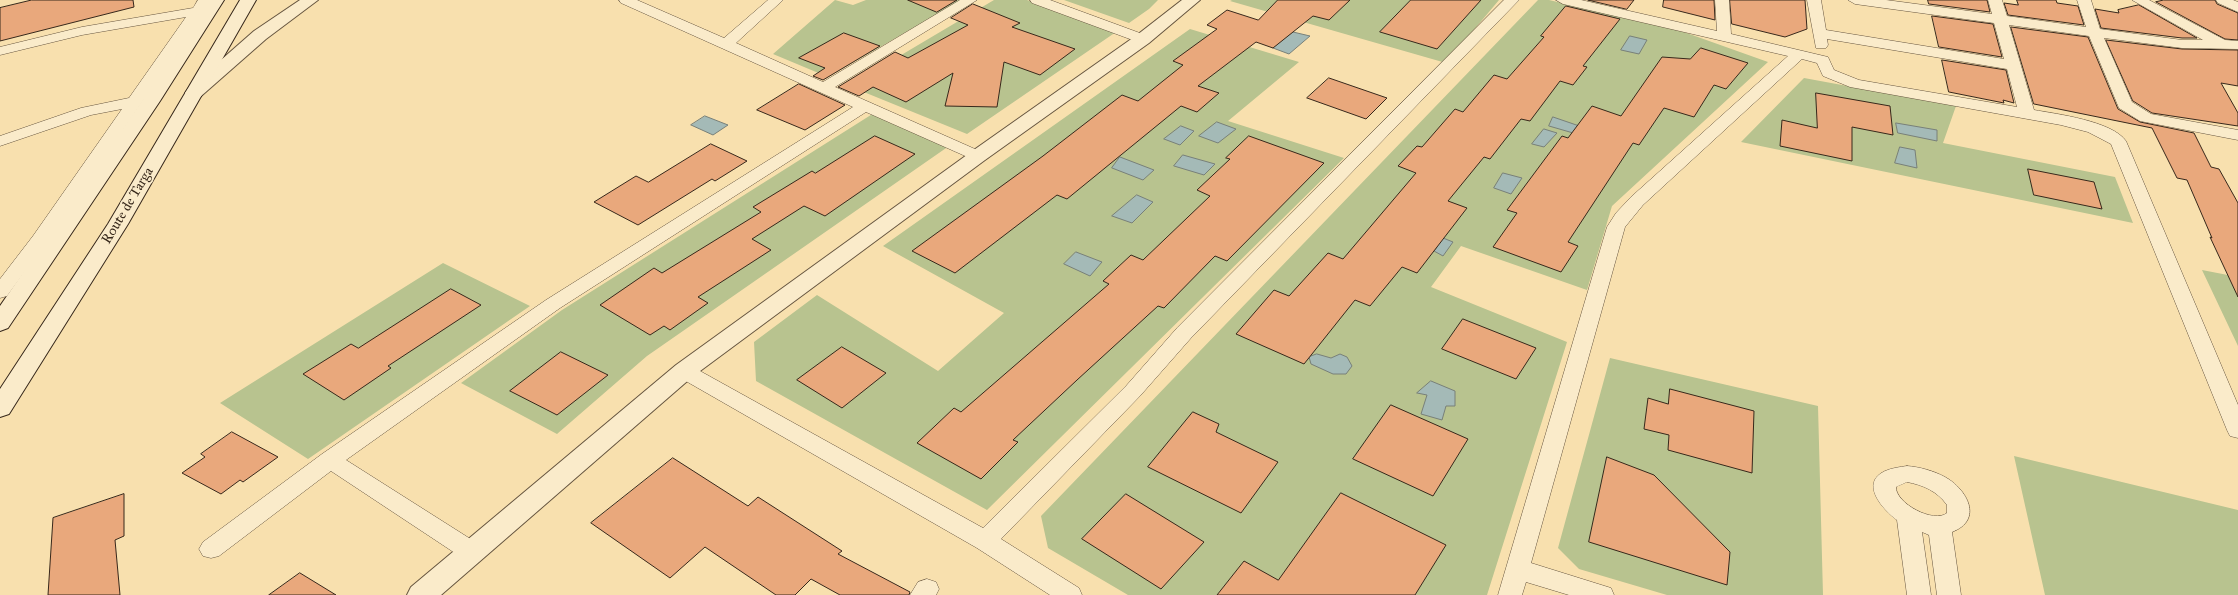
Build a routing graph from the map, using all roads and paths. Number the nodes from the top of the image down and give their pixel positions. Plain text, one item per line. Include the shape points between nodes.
1 (216, 0) edge
2 (248, 0) edge
3 (310, 0) edge
4 (629, 0) edge
5 (776, 0) edge
6 (970, 0) edge
7 (1037, 0) edge
8 (1192, 0) edge
9 (1512, 0) edge
10 (1562, 0) edge
11 (1722, 0) edge
12 (1814, 0) edge
13 (1855, 0) edge
14 (1995, 0) edge
15 (2084, 0) edge
16 (2139, 0) edge
17 (2223, 0) edge
18 (201, 6) edge
19 (2238, 8) edge
20 (2001, 21) junction
21 (1820, 33) junction
22 (2095, 34) junction
23 (1724, 37) junction
24 (1143, 39) junction
25 (726, 44) junction
26 (2231, 46) edge
27 (0, 51) edge
28 (2238, 54) edge
29 (1798, 55) junction
30 (1822, 60) junction
31 (2012, 65) junction
32 (823, 88) junction
33 (194, 93) junction
34 (133, 102) junction
35 (865, 106) junction
36 (2027, 114) junction
37 (2238, 135) edge
38 (0, 140) edge
39 (978, 156) junction
40 (0, 292) edge
41 (0, 323) edge
42 (684, 372) junction
43 (0, 408) edge
44 (2238, 430) edge
45 (330, 460) junction
46 (1908, 518) junction
47 (1940, 527) junction
48 (985, 541) junction
49 (211, 550) dead end
50 (472, 552) junction
51 (1517, 569) junction
52 (421, 595) edge
53 (1070, 595) edge
54 (1510, 595) edge
55 (1602, 595) edge
56 (1919, 595) edge
57 (1949, 595) edge

1 - 41 main road via 151,101
2 - 33 main road, Route de Targa
3 - 33 main road via 260,36
4 - 25 street
5 - 25 street
6 - 32 street
7 - 24 street
8 - 24 main road
9 - 48 street via 1184,333 1133,391
10 - 23 street
11 - 23 street
12 - 21 street
13 - 20 street
14 - 20 street
15 - 22 street
16 - 26 street
17 - 19 street
18 - 27 street
18 - 34 street
20 - 22 street
20 - 31 street
21 - 30 street
21 - 31 street
22 - 26 street via 2182,44
22 - 37 street via 2125,105 2133,111 2146,118
23 - 29 street
24 - 39 main road
25 - 32 street
26 - 28 street
29 - 30 street
29 - 51 street via 1637,201 1616,227
30 - 36 street via 1828,73 1843,81
31 - 36 street
32 - 35 street
33 - 43 main road, Route de Targa via 118,224
34 - 38 street via 87,111
34 - 40 street via 39,240
35 - 39 street
35 - 45 street via 553,304
36 - 44 street via 2089,127 2109,134 2118,141
39 - 42 main road
42 - 48 street
42 - 50 main road
45 - 49 street
45 - 50 street
46 - 47 street
46 - 47 street via 1889,502 1884,493 1884,485 1889,478 1896,475 1919,476 1932,480 1952,495 1959,504 1958,520
46 - 56 street
47 - 57 street
48 - 53 street
50 - 52 main road
51 - 54 street
51 - 55 street

